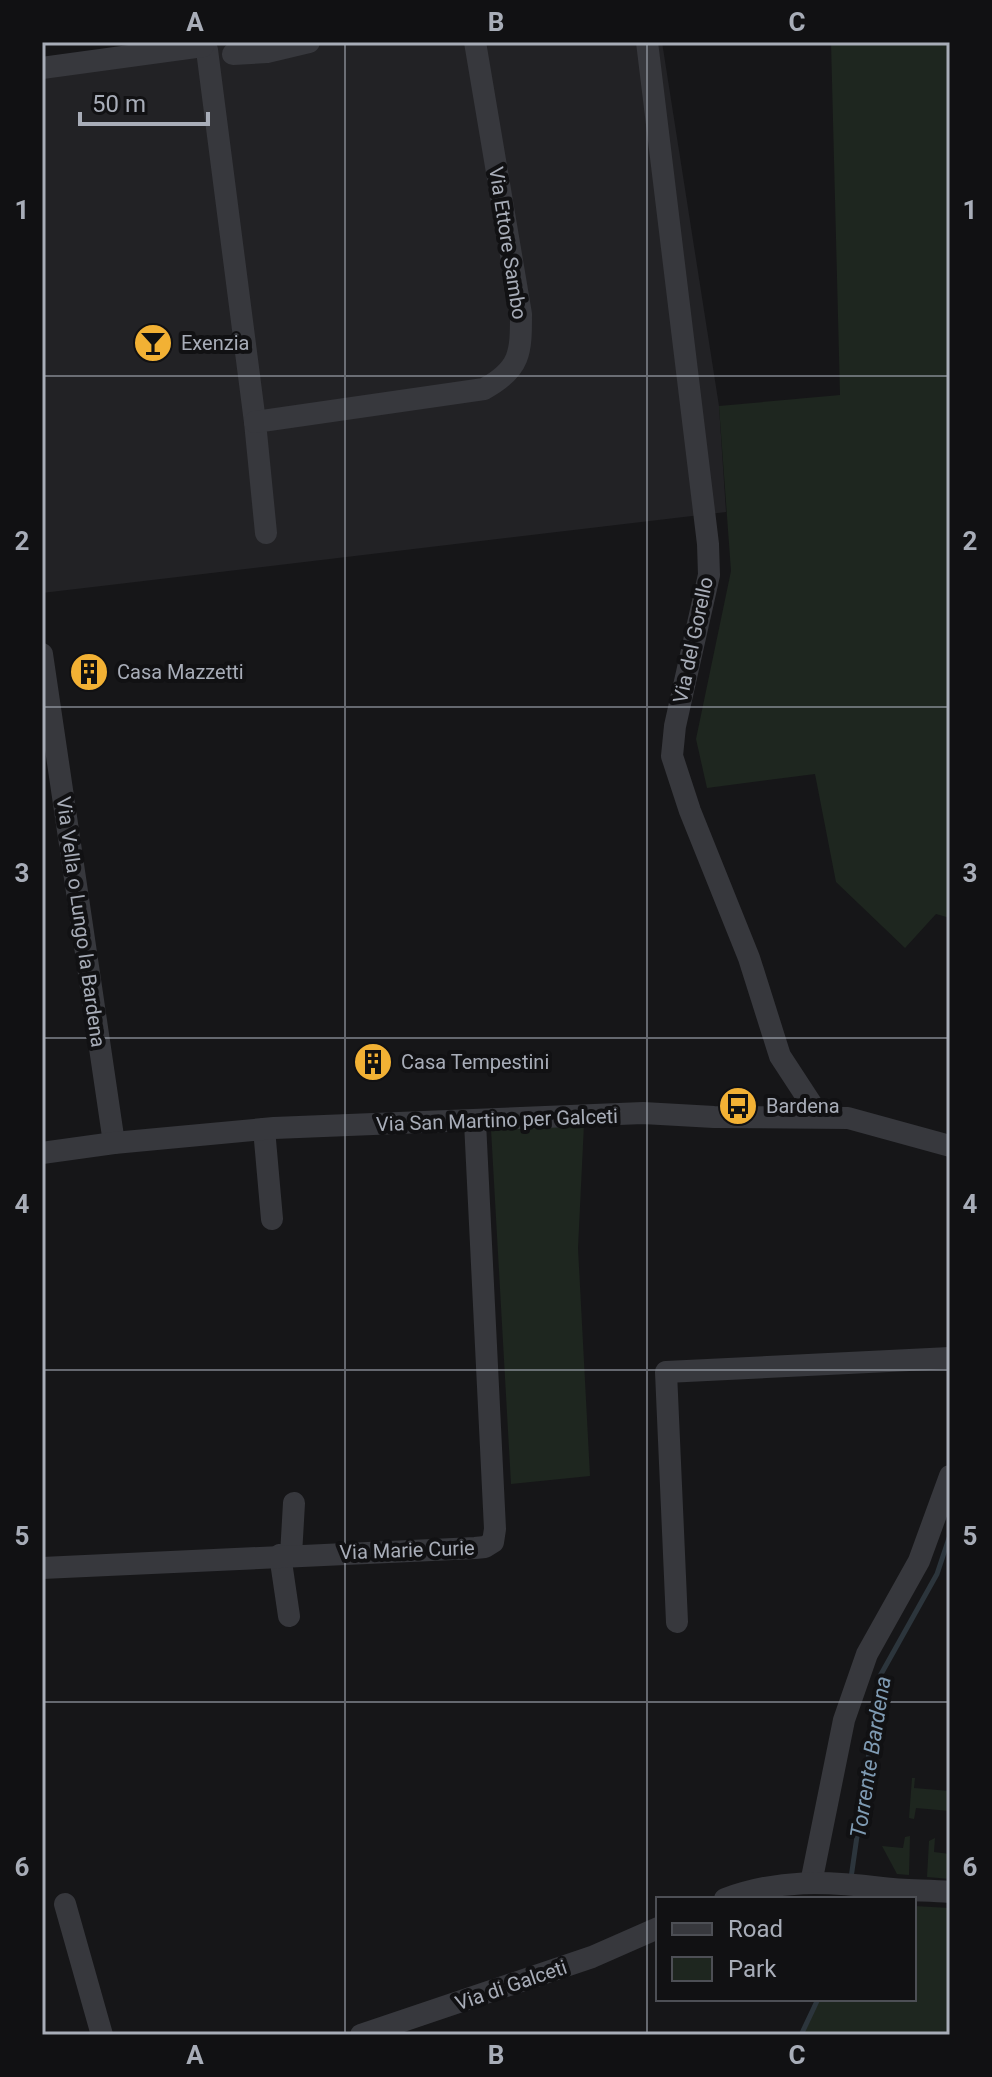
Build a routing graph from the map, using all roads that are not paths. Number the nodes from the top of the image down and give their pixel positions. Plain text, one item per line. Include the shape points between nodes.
1 (306, 42) edge
2 (475, 42) edge
3 (647, 42) edge
4 (210, 50) edge
5 (42, 68) edge
6 (255, 422) junction
7 (266, 533) dead end
8 (42, 654) edge
9 (815, 1117) junction
10 (475, 1122) junction
11 (264, 1129) junction
12 (114, 1143) junction
13 (950, 1146) edge
14 (42, 1153) edge
15 (272, 1219) dead end
16 (950, 1358) edge
17 (950, 1476) edge
18 (294, 1503) dead end
19 (286, 1555) junction
20 (42, 1568) edge
21 (289, 1616) dead end
22 (677, 1622) dead end
23 (822, 1882) junction
24 (950, 1892) edge
25 (731, 1897) edge
26 (65, 1904) dead end
27 (656, 1929) edge
28 (102, 2035) edge
29 (361, 2035) edge

1 - 4 street via 267,52
2 - 6 street, Via Ettore Sambo via 521,314 521,351 514,365 484,389
3 - 9 street, Via del Gorello via 708,544 709,575 672,756 749,958 780,1056
4 - 5 street
4 - 6 street
6 - 7 street
8 - 12 street, Via Vella o Lungo la Bardena
9 - 10 street, Via San Martino per Galceti via 643,1113
9 - 13 street, Via San Martino per Galceti via 848,1118
10 - 11 street, Via San Martino per Galceti
10 - 19 street, Via Marie Curie via 495,1539 475,1548
11 - 12 street, Via San Martino per Galceti
11 - 15 street
12 - 14 street, Via San Martino per Galceti
16 - 22 street via 666,1372
17 - 23 street via 919,1561 867,1654 844,1720
18 - 19 street
19 - 20 street, Via Marie Curie
19 - 21 street
23 - 24 street
23 - 25 street via 788,1883
26 - 28 street
27 - 29 street, Via di Galceti via 592,1957

